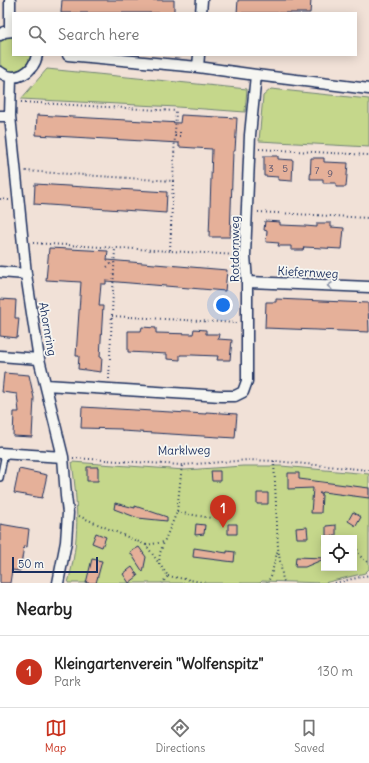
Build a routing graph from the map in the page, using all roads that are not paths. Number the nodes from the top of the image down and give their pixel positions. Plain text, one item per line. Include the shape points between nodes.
1 (10, 0) edge
2 (202, 0) edge
3 (201, 12) edge
4 (12, 30) edge
5 (0, 35) edge
6 (37, 56) edge
7 (79, 56) edge
8 (198, 56) edge
9 (198, 67) junction
10 (0, 72) edge
11 (256, 75) junction
12 (11, 76) junction
13 (369, 89) edge
14 (5, 116) edge
15 (0, 272) edge
16 (26, 274) junction
17 (247, 282) junction
18 (369, 288) edge
19 (0, 356) edge
20 (39, 359) junction
21 (46, 385) junction
22 (2, 453) edge
23 (63, 457) junction
24 (0, 478) edge
25 (58, 583) edge

1 - 4 street
2 - 3 street
4 - 5 street
6 - 12 street via 30,70 21,76
7 - 9 street
8 - 9 street
9 - 11 street
10 - 12 street
11 - 13 street
11 - 17 street, Rotdornweg via 246,211
12 - 14 street, Ahornring via 11,101
14 - 16 street, Ahornring via 16,170
15 - 16 street
16 - 20 street, Ahornring
18 -> 17 street, Kiefernweg
17 - 21 street, Rotdornweg via 247,381 243,392 235,396 221,396
19 - 20 street
20 - 21 street, Ahornring
21 - 23 street, Ahornring
22 - 23 street
22 - 24 lane
23 - 25 street, Ahornring via 68,514 66,542

